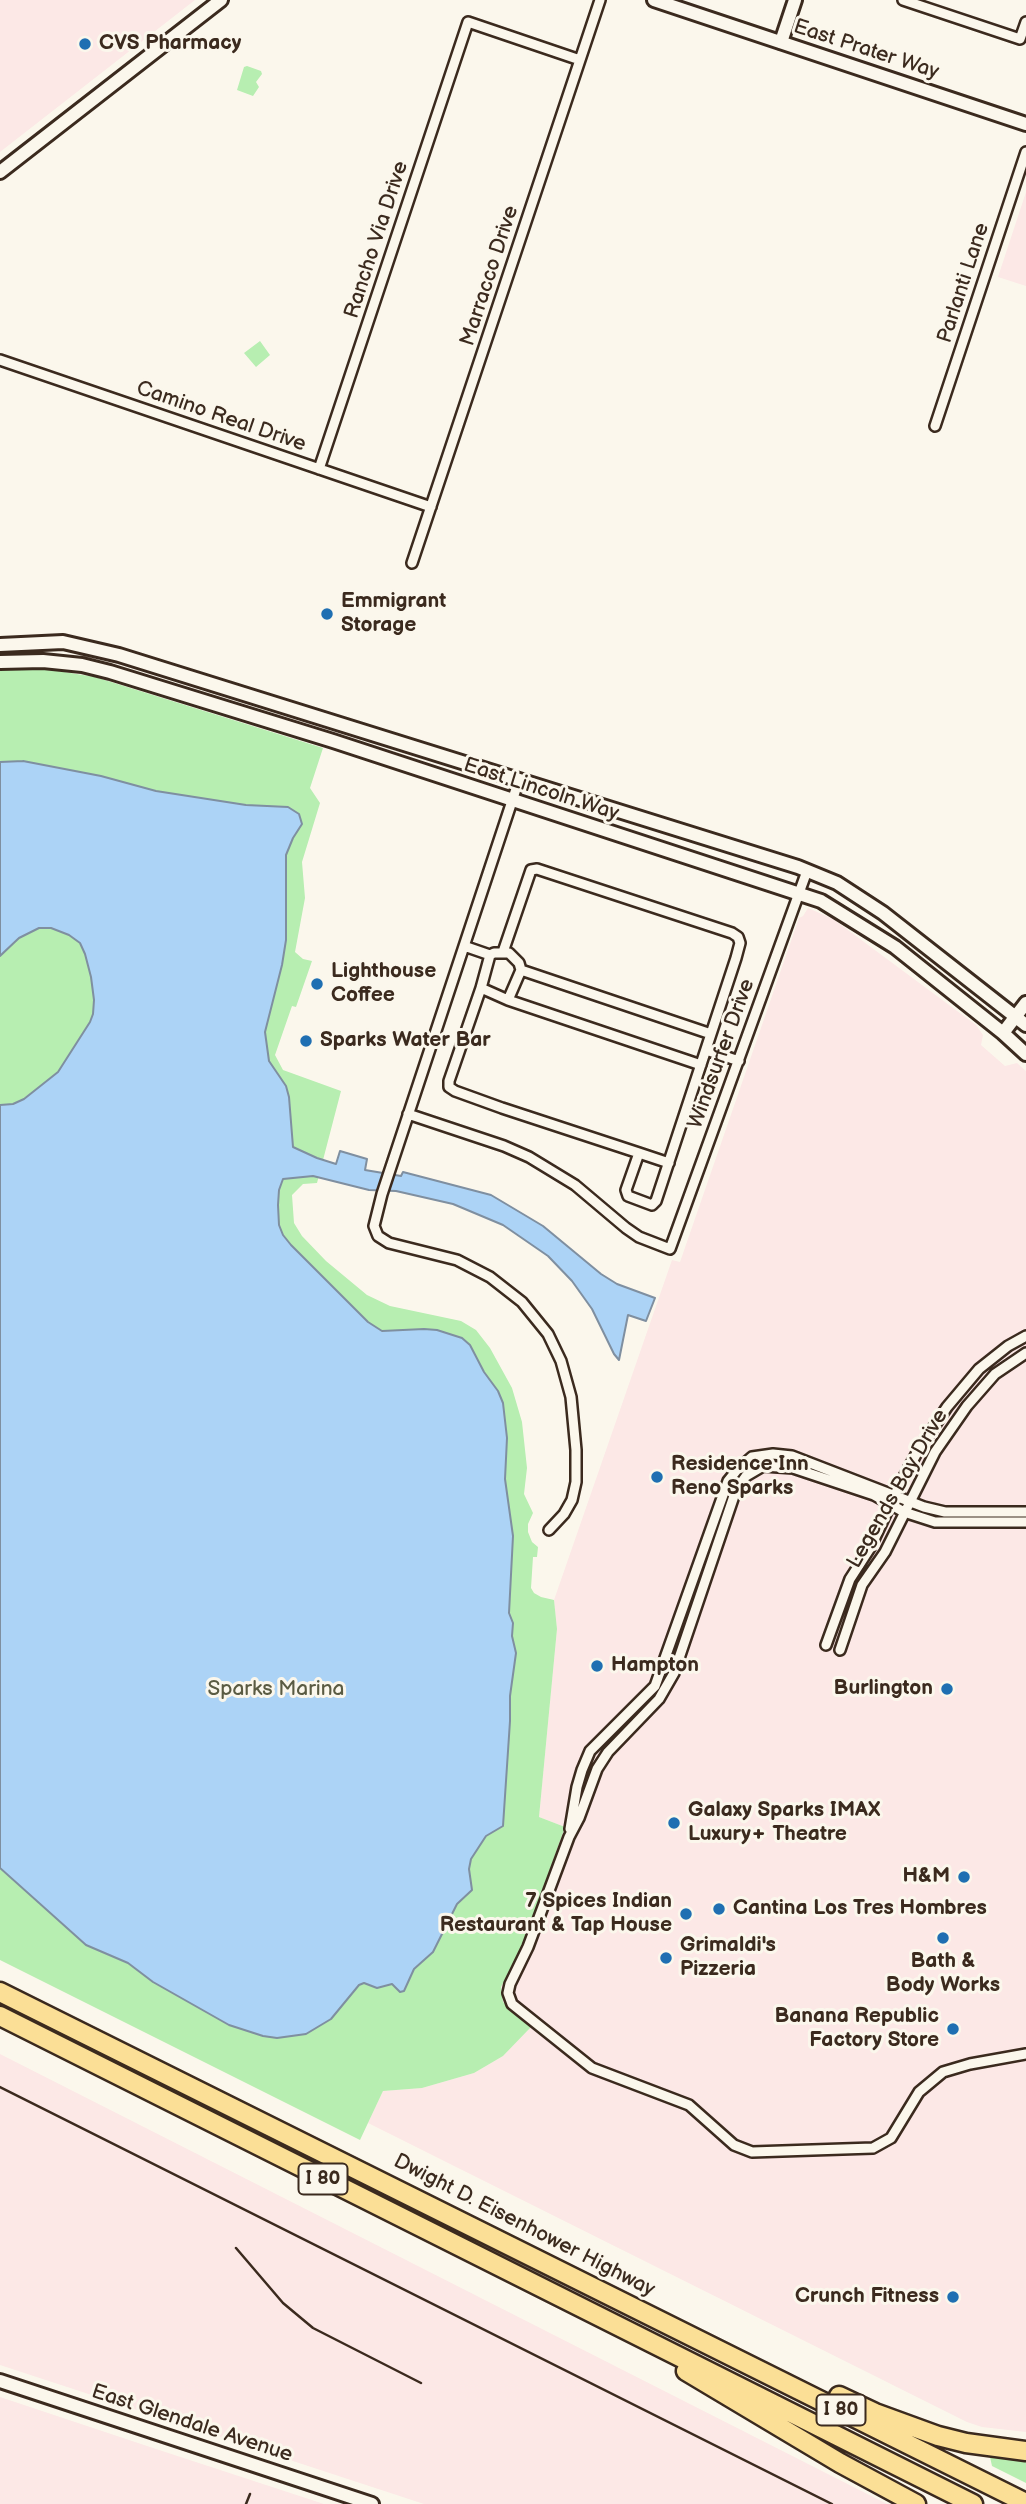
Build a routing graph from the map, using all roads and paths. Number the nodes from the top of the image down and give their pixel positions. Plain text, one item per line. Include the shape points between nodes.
1 (221, 0) edge
2 (600, 0) edge
3 (654, 0) edge
4 (795, 0) edge
5 (903, 0) edge
6 (915, 2) edge
7 (1026, 22) edge
8 (781, 42) junction
9 (580, 60) junction
10 (1026, 124) edge
11 (1026, 152) edge
12 (0, 172) edge
13 (0, 360) edge
14 (935, 426) dead end
15 (319, 469) junction
16 (431, 507) junction
17 (412, 563) dead end
18 (0, 645) edge
19 (0, 662) edge
20 (519, 779) junction
21 (512, 801) junction
22 (807, 871) junction
23 (800, 893) junction
24 (464, 946) junction
25 (503, 952) junction
26 (490, 955) junction
27 (521, 971) junction
28 (481, 988) junction
29 (508, 1000) junction
30 (1026, 1003) edge
31 (1023, 1018) edge
32 (1003, 1033) junction
33 (711, 1034) junction
34 (706, 1050) junction
35 (1026, 1054) edge
36 (738, 1061) junction
37 (701, 1065) junction
38 (408, 1114) junction
39 (639, 1153) junction
40 (669, 1163) junction
41 (1026, 1336) edge
42 (1026, 1353) edge
43 (909, 1502) junction
44 (890, 1504) junction
45 (904, 1512) junction
46 (1026, 1512) edge
47 (1026, 1522) edge
48 (711, 1528) junction
49 (549, 1530) dead end
50 (687, 1595) junction
51 (698, 1599) junction
52 (826, 1645) dead end
53 (840, 1650) dead end
54 (668, 1684) junction
55 (569, 1837) junction
56 (0, 1992) edge
57 (0, 2016) edge
58 (1026, 2054) edge
59 (655, 2317) junction
60 (648, 2341) junction
61 (0, 2381) edge
62 (1026, 2451) edge
63 (1026, 2503) edge
64 (372, 2504) edge
65 (916, 2504) edge
66 (973, 2504) edge

1 - 12 street
2 - 9 street, Marracco Drive
3 - 8 street, East Prater Way
4 - 8 street
5 - 6 street
6 - 7 street via 1020,39
8 - 10 street, East Prater Way
9 - 15 street, Rancho Via Drive via 468,22
9 - 16 street, Marracco Drive
11 - 14 street, Parlanti Lane
13 - 15 street, Camino Real Drive
15 - 16 street, Camino Real Drive
16 - 17 street, Marracco Drive
18 - 20 street, East Lincoln Way via 63,642 90,647
19 - 21 street, East Lincoln Way via 53,662 110,672
20 - 21 street
20 - 22 street, East Lincoln Way
21 - 23 street, East Lincoln Way
21 - 24 street
22 - 23 street, Windsurfer Drive
22 - 31 street, East Lincoln Way via 837,883 883,913
23 - 32 street, East Lincoln Way via 835,908 887,942
23 - 36 street, Windsurfer Drive
24 - 26 street
24 - 38 street
25 - 26 street
25 - 27 street via 514,957
25 - 33 street via 531,870 537,869 732,933 740,943
26 - 28 street
27 - 29 street
27 - 33 street
28 - 29 street
28 - 39 street via 449,1087
29 - 37 street
30 - 31 street
31 - 32 street
32 - 35 street, East Lincoln Way
33 - 34 street
34 - 36 street
34 - 37 street
36 - 38 street, Windsurfer Drive via 670,1249 632,1233 575,1185 529,1157
37 - 40 street
38 - 49 street via 374,1221 378,1236 480,1271 522,1302 548,1335 571,1397 576,1451 572,1500
39 - 40 street
39 - 40 street via 626,1190 628,1196 652,1205
41 - 44 street, Legends Bay Drive via 979,1369 947,1407
42 - 43 street, Legends Bay Drive via 995,1374 967,1406 935,1452
43 - 44 street
43 - 45 street, Legends Bay Drive
43 - 46 street via 945,1512
44 - 45 street
44 - 48 street via 792,1456 773,1454 752,1457 737,1469
44 - 51 street via 793,1468 770,1465 751,1471 736,1490
44 - 52 street, Legends Bay Drive via 850,1579
45 - 47 street via 935,1522
45 - 53 street, Legends Bay Drive via 862,1586
48 - 50 street
48 - 51 street via 714,1537 696,1587
50 - 54 street via 690,1607 666,1676
50 - 55 street via 655,1686 590,1752
51 - 54 street
54 - 55 street via 602,1760
55 - 58 street via 508,1989 512,2004 592,2068 689,2105 740,2148 765,2152 873,2148 891,2137 919,2092 943,2072
56 - 59 highway, Dwight D. Eisenhower Highway / I 80
57 - 60 highway, I 80
59 - 62 highway via 725,2340 907,2426 966,2443
59 - 63 highway, Dwight D. Eisenhower Highway / I 80
60 - 65 highway via 691,2375
60 - 66 highway, I 80
61 - 64 street, East Glendale Avenue

